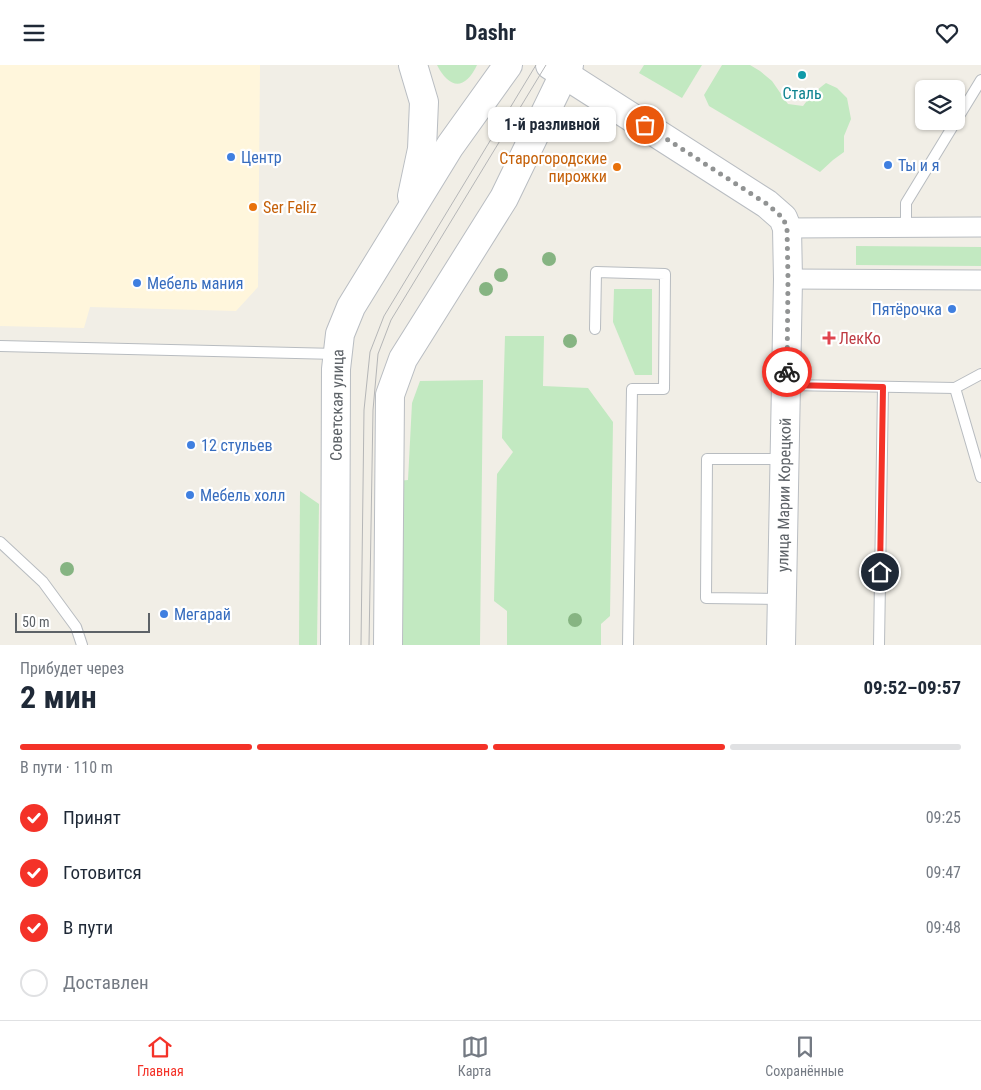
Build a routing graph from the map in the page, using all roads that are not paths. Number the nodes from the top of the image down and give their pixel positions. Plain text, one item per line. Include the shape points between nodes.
1 (413, 65) edge
2 (508, 65) edge
3 (561, 68) edge
4 (981, 80) edge
5 (965, 106) edge
6 (951, 130) edge
7 (409, 213) junction
8 (906, 227) junction
9 (981, 227) edge
10 (787, 228) junction
11 (788, 279) junction
12 (981, 280) edge
13 (594, 329) dead end
14 (0, 346) edge
15 (338, 354) junction
16 (981, 374) edge
17 (787, 385) junction
18 (883, 387) junction
19 (956, 388) junction
20 (785, 459) junction
21 (981, 477) edge
22 (0, 542) edge
23 (782, 599) junction
24 (82, 645) edge
25 (335, 645) edge
26 (388, 645) edge
27 (628, 645) edge
28 (781, 645) edge
29 (879, 645) edge

1 - 7 main road via 424,102 422,149
2 - 7 main road, Советская улица via 450,146
3 - 10 main road via 767,204 783,218
3 - 26 main road via 504,198 403,359 390,395
4 - 5 lane
6 - 8 lane via 906,203
7 - 15 main road, Советская улица via 351,307 340,334
8 - 9 street
8 - 10 street
10 - 11 main road, улица Марии Корецкой
11 - 12 street
11 - 17 main road, улица Марии Корецкой
13 - 27 lane via 596,272 665,274 664,389 632,389
14 - 15 lane
15 - 25 main road, Советская улица
16 - 19 lane
17 - 18 lane
17 - 20 main road, улица Марии Корецкой
18 - 19 lane
18 - 29 lane
19 - 21 lane
20 - 23 main road, улица Марии Корецкой
20 - 23 lane via 707,459 706,598
22 - 24 lane via 43,582 76,627
23 - 28 main road, улица Марии Корецкой

